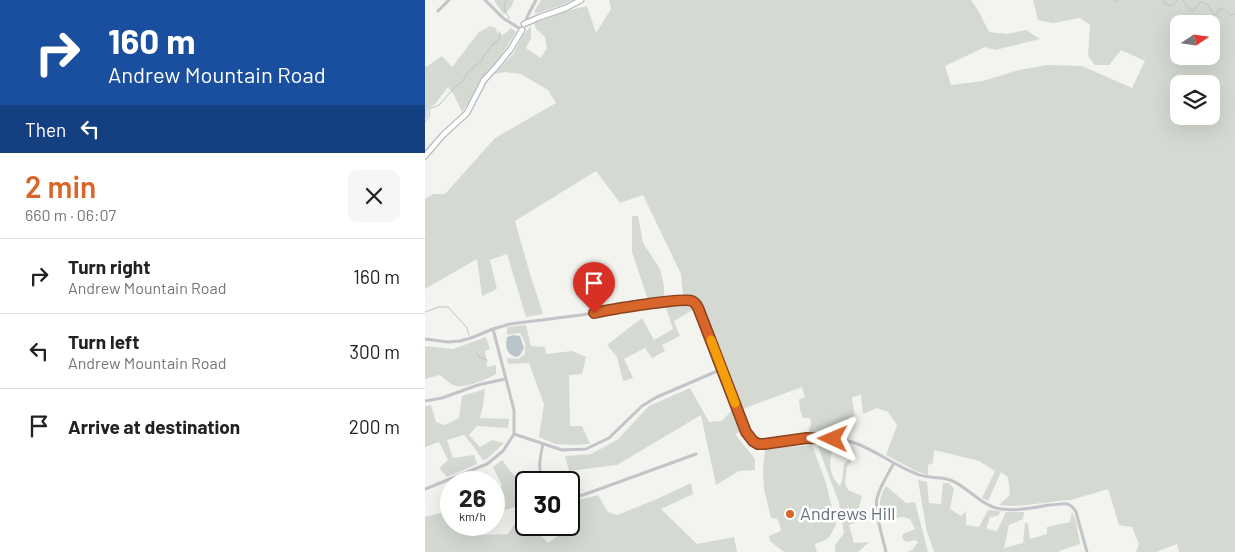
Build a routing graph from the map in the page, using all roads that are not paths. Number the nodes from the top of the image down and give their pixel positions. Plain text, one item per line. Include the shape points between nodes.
1 (449, 0) edge
2 (485, 0) edge
3 (536, 0) edge
4 (581, 0) edge
5 (438, 11) dead end
6 (524, 24) junction
7 (522, 30) junction
8 (425, 156) edge
9 (493, 329) junction
10 (425, 339) edge
11 (722, 369) junction
12 (505, 379) junction
13 (425, 401) edge
14 (514, 434) junction
15 (543, 444) junction
16 (696, 454) dead end
17 (895, 463) junction
18 (540, 471) edge
19 (425, 489) edge
20 (580, 495) edge
21 (886, 552) edge
22 (1087, 552) edge

1 - 5 street
2 - 7 street via 503,18
3 - 6 street
4 - 6 street
6 - 7 street
7 - 8 street via 510,50 484,80 467,113
9 - 10 street via 460,341
9 - 11 street via 690,300 697,306
9 - 12 street
11 - 15 street via 657,397 642,406 609,438 585,449 562,450
11 - 17 street via 744,428 755,442 764,444 807,438 841,440 855,443
12 - 13 street
12 - 14 street via 514,410
14 - 15 street
14 - 19 street via 503,451 487,464
15 - 18 street
16 - 20 street
17 - 21 street via 878,493 876,506
17 - 22 street via 919,475 951,480 997,508 1069,505 1076,512

